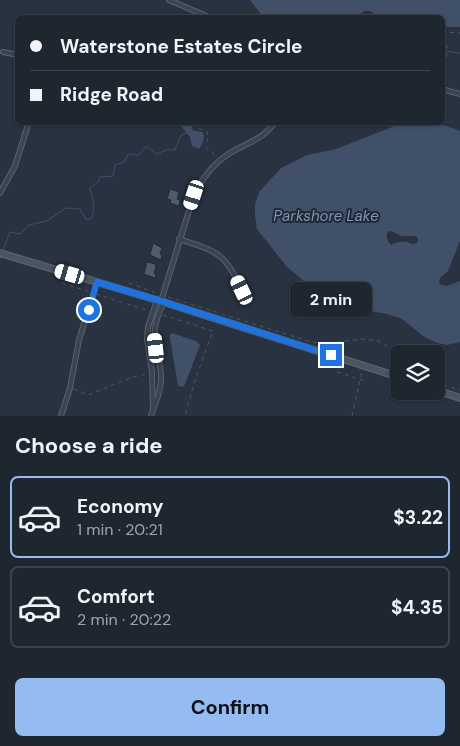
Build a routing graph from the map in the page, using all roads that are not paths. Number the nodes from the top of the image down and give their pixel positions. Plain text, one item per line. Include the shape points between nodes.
1 (170, 0) edge
2 (204, 15) edge
3 (4, 52) dead end
4 (15, 55) edge
5 (445, 89) edge
6 (460, 94) edge
7 (28, 125) edge
8 (274, 125) edge
9 (0, 193) edge
10 (179, 239) junction
11 (0, 253) edge
12 (97, 282) junction
13 (242, 290) dead end
14 (161, 299) junction
15 (160, 362) junction
16 (151, 364) junction
17 (390, 374) edge
18 (445, 393) edge
19 (460, 398) edge
20 (153, 411) junction
21 (61, 416) edge
22 (151, 416) edge

1 - 2 street
3 - 4 street
5 - 6 street
7 - 9 street via 15,166
8 - 10 street via 268,133 227,155 206,174 194,195
10 - 13 street via 217,252 230,266
10 - 14 street
11 - 12 street
12 - 14 street
12 - 21 street
14 - 15 street via 155,328
14 - 16 street via 148,328
14 - 17 street
15 - 16 street
15 - 20 street via 161,386
16 - 20 street
18 - 19 street
20 - 22 street

